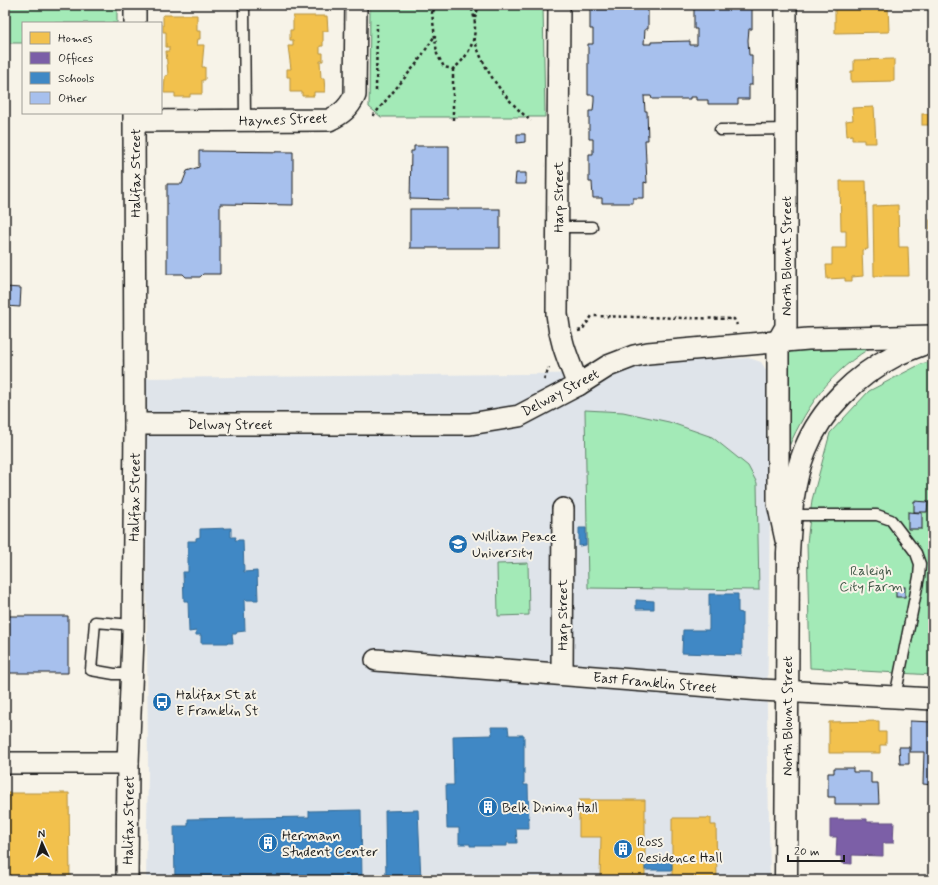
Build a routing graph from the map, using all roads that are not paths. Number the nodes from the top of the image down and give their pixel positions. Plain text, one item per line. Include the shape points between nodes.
1 (135, 5) edge
2 (244, 5) edge
3 (356, 5) edge
4 (559, 5) edge
5 (786, 5) edge
6 (135, 22) edge
7 (134, 117) edge
8 (245, 120) junction
9 (787, 129) junction
10 (720, 130) dead end
11 (558, 227) junction
12 (592, 227) dead end
13 (933, 336) edge
14 (933, 340) edge
15 (778, 341) junction
16 (578, 385) junction
17 (135, 424) junction
18 (563, 509) dead end
19 (785, 515) junction
20 (133, 625) junction
21 (376, 660) dead end
22 (132, 674) junction
23 (562, 674) junction
24 (787, 692) junction
25 (895, 696) junction
26 (933, 698) edge
27 (5, 763) edge
28 (128, 763) junction
29 (127, 880) edge
30 (786, 880) edge

1 - 6 street
2 - 8 lane
3 - 8 street, Haynes Street via 356,84 355,96 350,106 341,115 329,120
4 - 11 street, Harp Street
5 - 9 street, North Blount Street
7 - 8 street, Haynes Street
7 - 17 street, Halifax Street
9 - 10 lane
9 - 15 street, North Blount Street via 786,327
11 - 12 lane
11 - 16 street, Harp Street via 559,335
13 - 15 street, Delway Street
14 - 19 main road, North Blount Street via 896,355 865,375 841,396 819,423 805,451
15 - 16 street, Delway Street via 662,351 634,356 608,366
15 - 19 street, North Blount Street via 778,503
16 - 17 street, Delway Street via 519,416 470,424
17 - 20 street, Halifax Street
18 - 23 street, Harp Street
19 - 24 main road, North Blount Street via 788,553
19 - 25 lane via 877,515 891,520 916,553 920,564 919,577
20 - 22 street, Halifax Street
20 - 22 lane via 95,622 91,670
21 - 23 street, East Franklin Street
22 - 28 street, Halifax Street
23 - 24 street, East Franklin Street
24 - 25 street, East Franklin Street
24 - 30 main road, North Blount Street
25 - 26 street, East Franklin Street
27 - 28 street
28 - 29 street, Halifax Street

